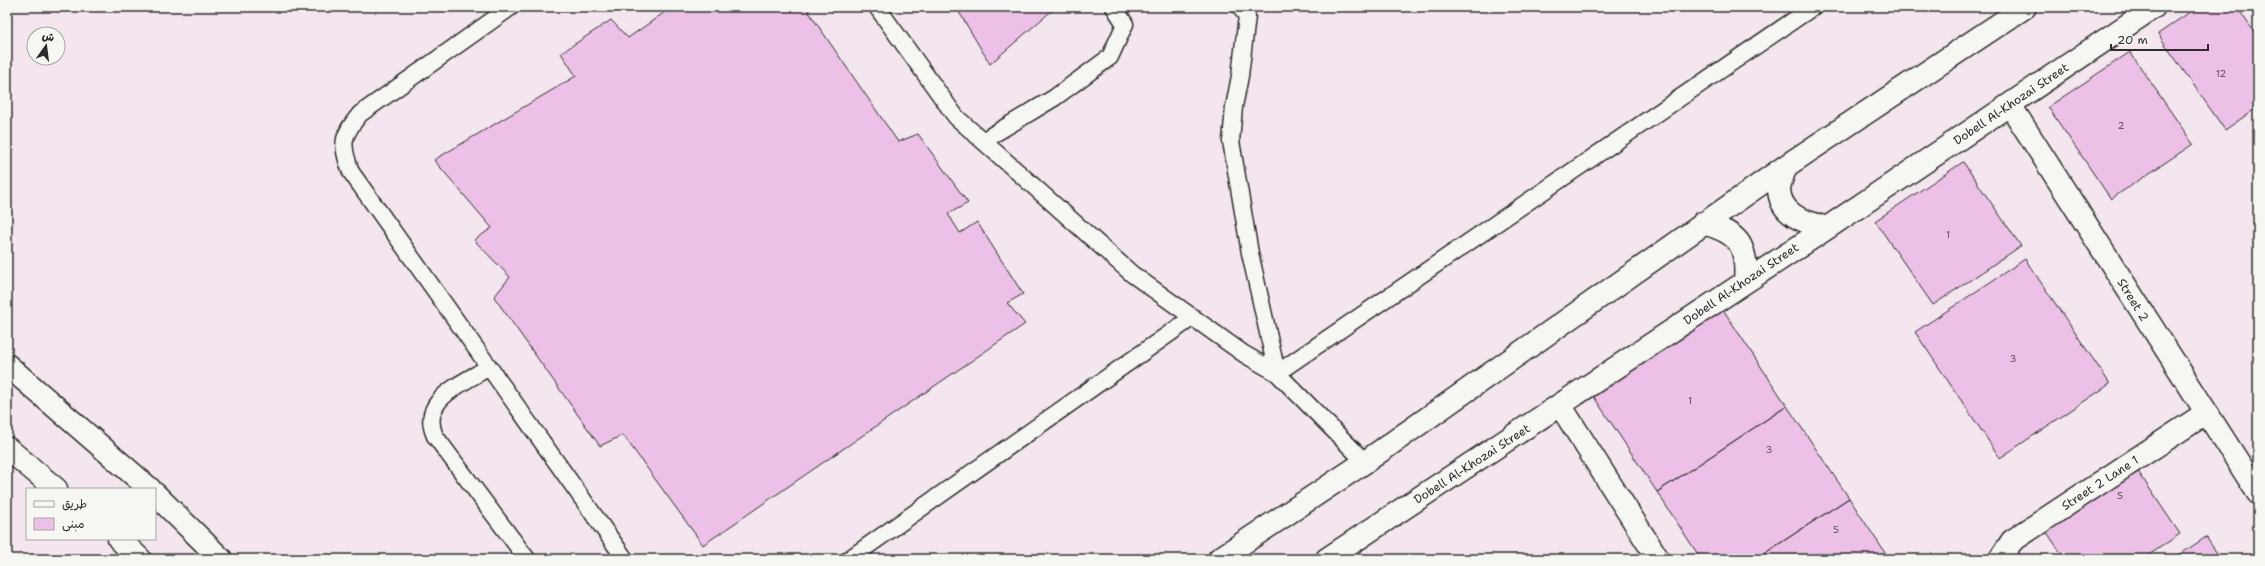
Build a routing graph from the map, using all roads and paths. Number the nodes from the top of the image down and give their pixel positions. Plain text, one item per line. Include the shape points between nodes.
1 (511, 7) edge
2 (877, 7) edge
3 (1114, 7) edge
4 (1240, 7) edge
5 (1813, 7) edge
6 (2026, 7) edge
7 (2154, 7) edge
8 (2010, 105) junction
9 (984, 140) junction
10 (1786, 166) junction
11 (1704, 223) junction
12 (1827, 228) junction
13 (1745, 282) junction
14 (1193, 317) junction
15 (7, 365) edge
16 (489, 367) junction
17 (1277, 373) junction
18 (1560, 406) junction
19 (2206, 413) junction
20 (7, 448) edge
21 (1364, 462) junction
22 (55, 488) edge
23 (149, 488) edge
24 (2258, 493) edge
25 (156, 495) edge
26 (120, 540) edge
27 (140, 559) edge
28 (221, 559) edge
29 (527, 559) edge
30 (625, 559) edge
31 (849, 559) edge
32 (1220, 559) edge
33 (1327, 559) edge
34 (1658, 559) edge
35 (2000, 559) edge

1 - 16 lane via 360,114 346,131 343,152 351,172
2 - 9 lane via 956,117
3 - 9 lane via 1125,24 1110,57 1054,98
4 - 17 lane via 1247,16 1231,140 1250,253
5 - 17 lane
6 - 10 main road
7 - 8 main road, Dobell Al-Khozai Street
8 - 12 main road, Dobell Al-Khozai Street
8 - 19 main road, Street 2
9 - 14 lane via 1132,274
10 - 11 main road
10 - 12 main road via 1779,189 1783,206 1794,217
11 - 13 main road via 1722,228 1734,236 1743,247 1747,262
11 - 21 main road
12 - 13 main road, Dobell Al-Khozai Street
13 - 18 main road, Dobell Al-Khozai Street
14 - 17 lane via 1244,354
14 - 31 lane
15 - 23 main road
16 - 29 lane via 440,398 431,412 431,429
16 - 30 lane
17 - 21 lane
18 - 33 main road, Dobell Al-Khozai Street
18 - 34 main road
19 - 24 main road, Street 2
19 - 35 main road, Street 2 Lane 1 via 2012,542
20 - 22 main road
21 - 32 main road
25 - 28 main road
26 - 27 main road

